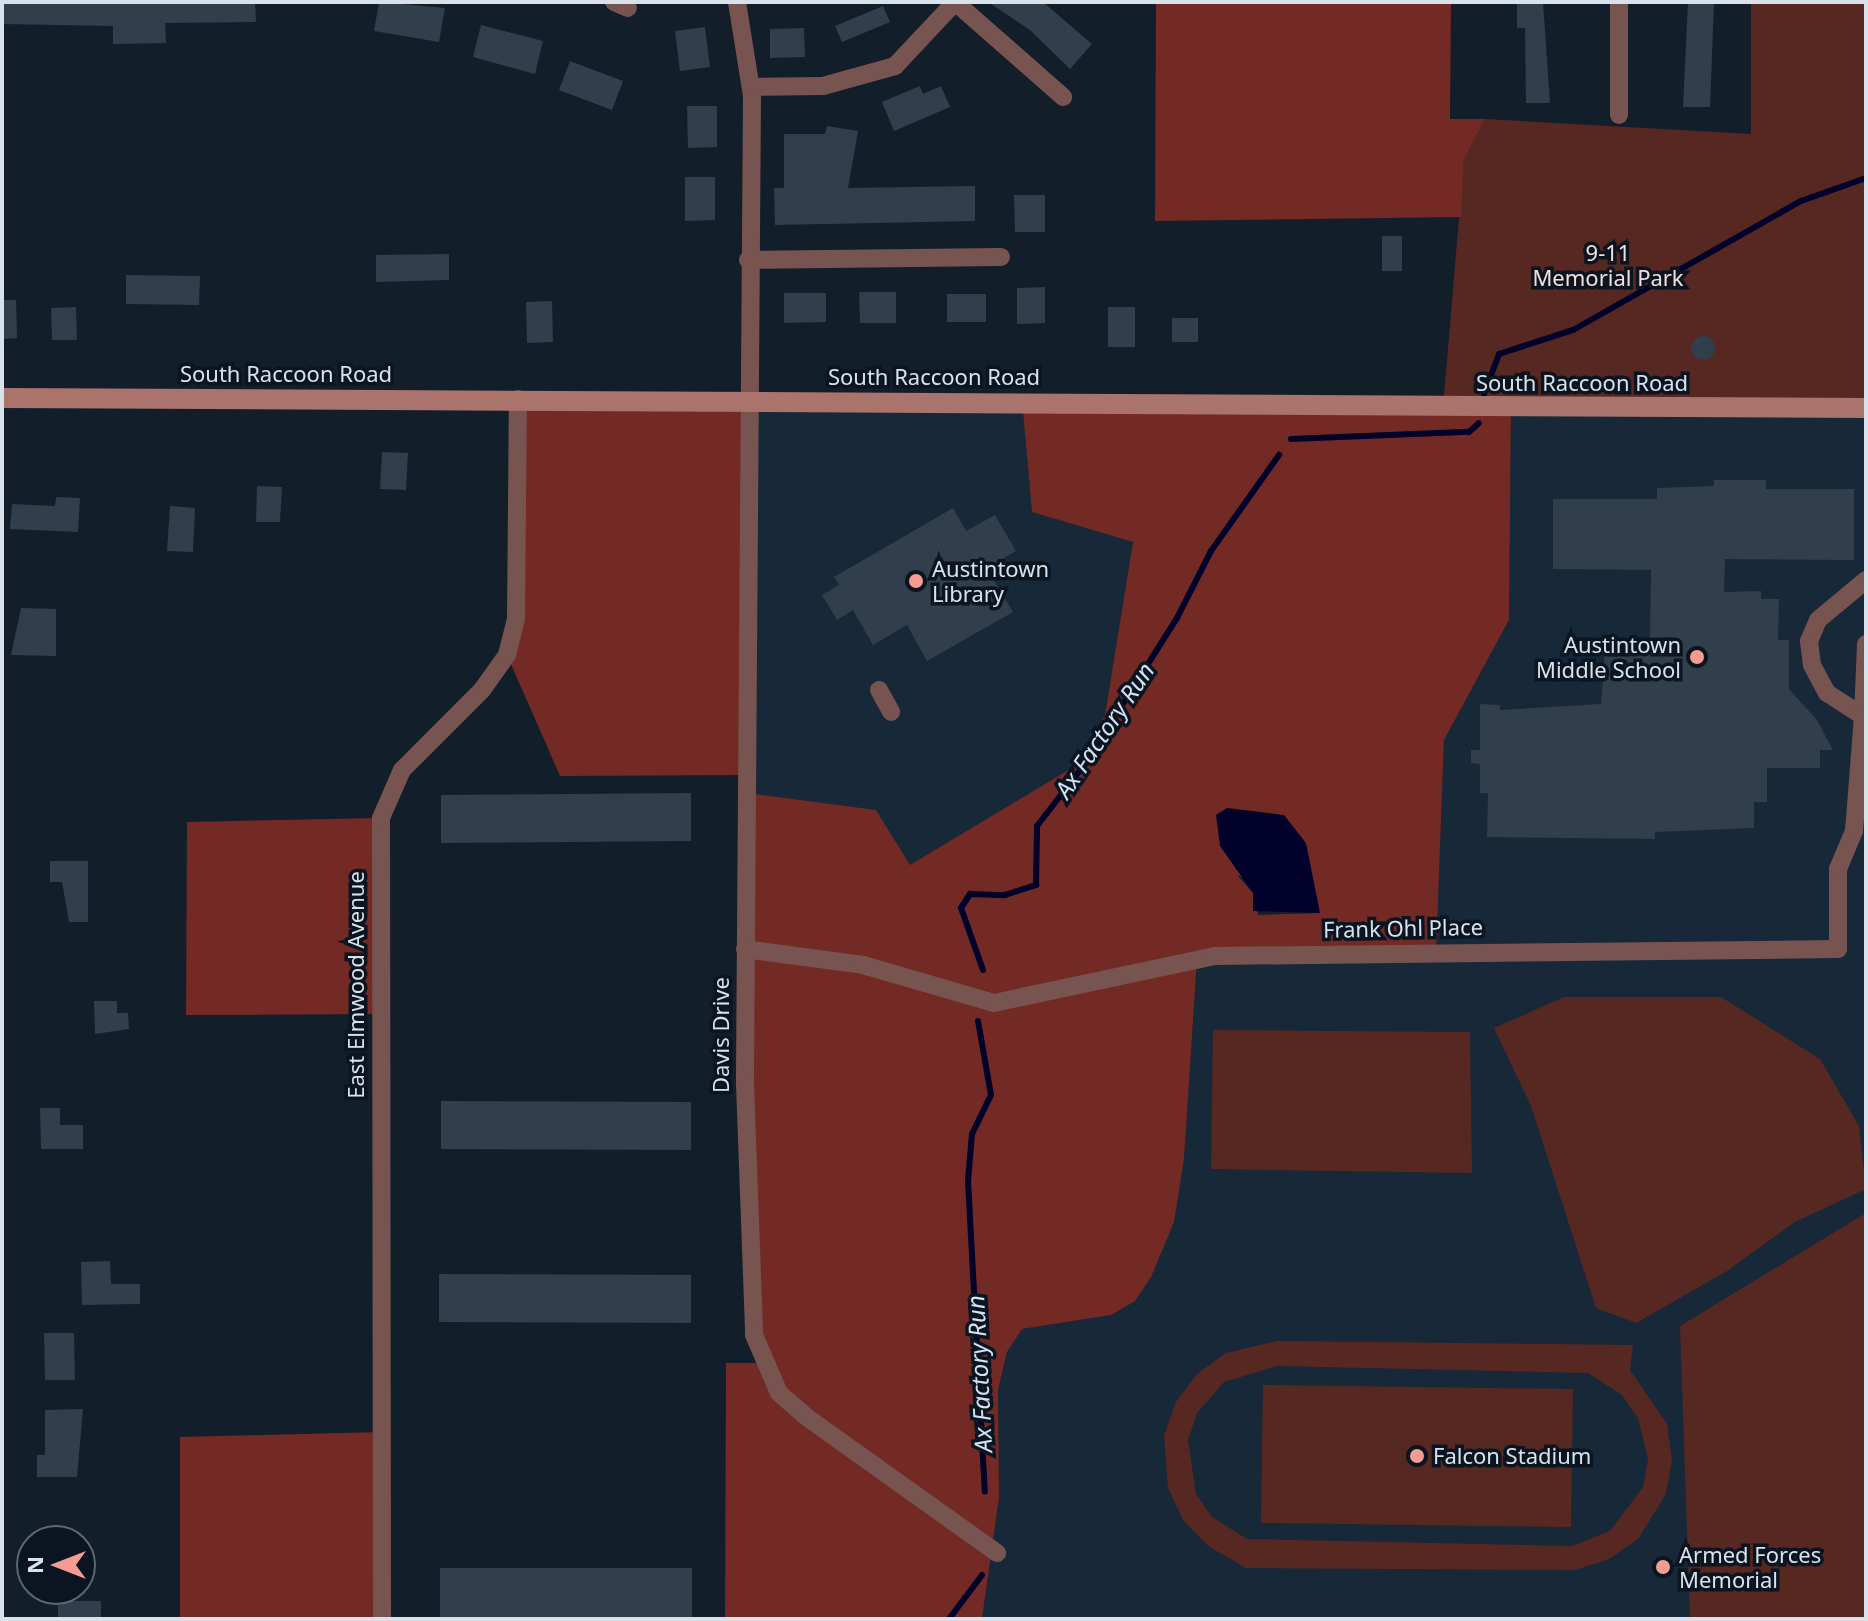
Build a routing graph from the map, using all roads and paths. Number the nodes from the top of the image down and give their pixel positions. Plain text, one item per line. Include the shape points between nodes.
1 (737, 2) edge
2 (955, 2) edge
3 (1619, 2) edge
4 (751, 87) junction
5 (1063, 97) dead end
6 (1619, 115) dead end
7 (1001, 257) dead end
8 (748, 260) junction
9 (2, 398) edge
10 (518, 399) junction
11 (747, 400) junction
12 (1866, 408) edge
13 (1866, 580) edge
14 (1866, 644) edge
15 (879, 690) dead end
16 (891, 712) dead end
17 (1863, 716) junction
18 (745, 949) junction
19 (997, 1553) dead end
20 (382, 1619) edge

1 - 4 street, Davis Drive
2 - 4 street via 895,66 823,86
2 - 5 street
3 - 6 street
4 - 8 street, Davis Drive
7 - 8 street
8 - 11 street, Davis Drive
9 - 10 street, South Raccoon Road
10 - 11 street, South Raccoon Road
10 - 20 street, East Elmwood Avenue via 516,618 507,655 482,690 402,770 381,818
11 - 12 street, South Raccoon Road
11 - 18 street, Davis Drive
13 - 17 street via 1818,620 1809,641 1812,665 1827,693
14 - 17 street, Frank Ohl Place
15 - 16 street
17 - 18 street, Frank Ohl Place via 1854,831 1838,869 1838,949 1215,956 994,1003 863,965
18 - 19 street, Davis Drive via 747,1247 754,1335 763,1363 779,1393 805,1416

